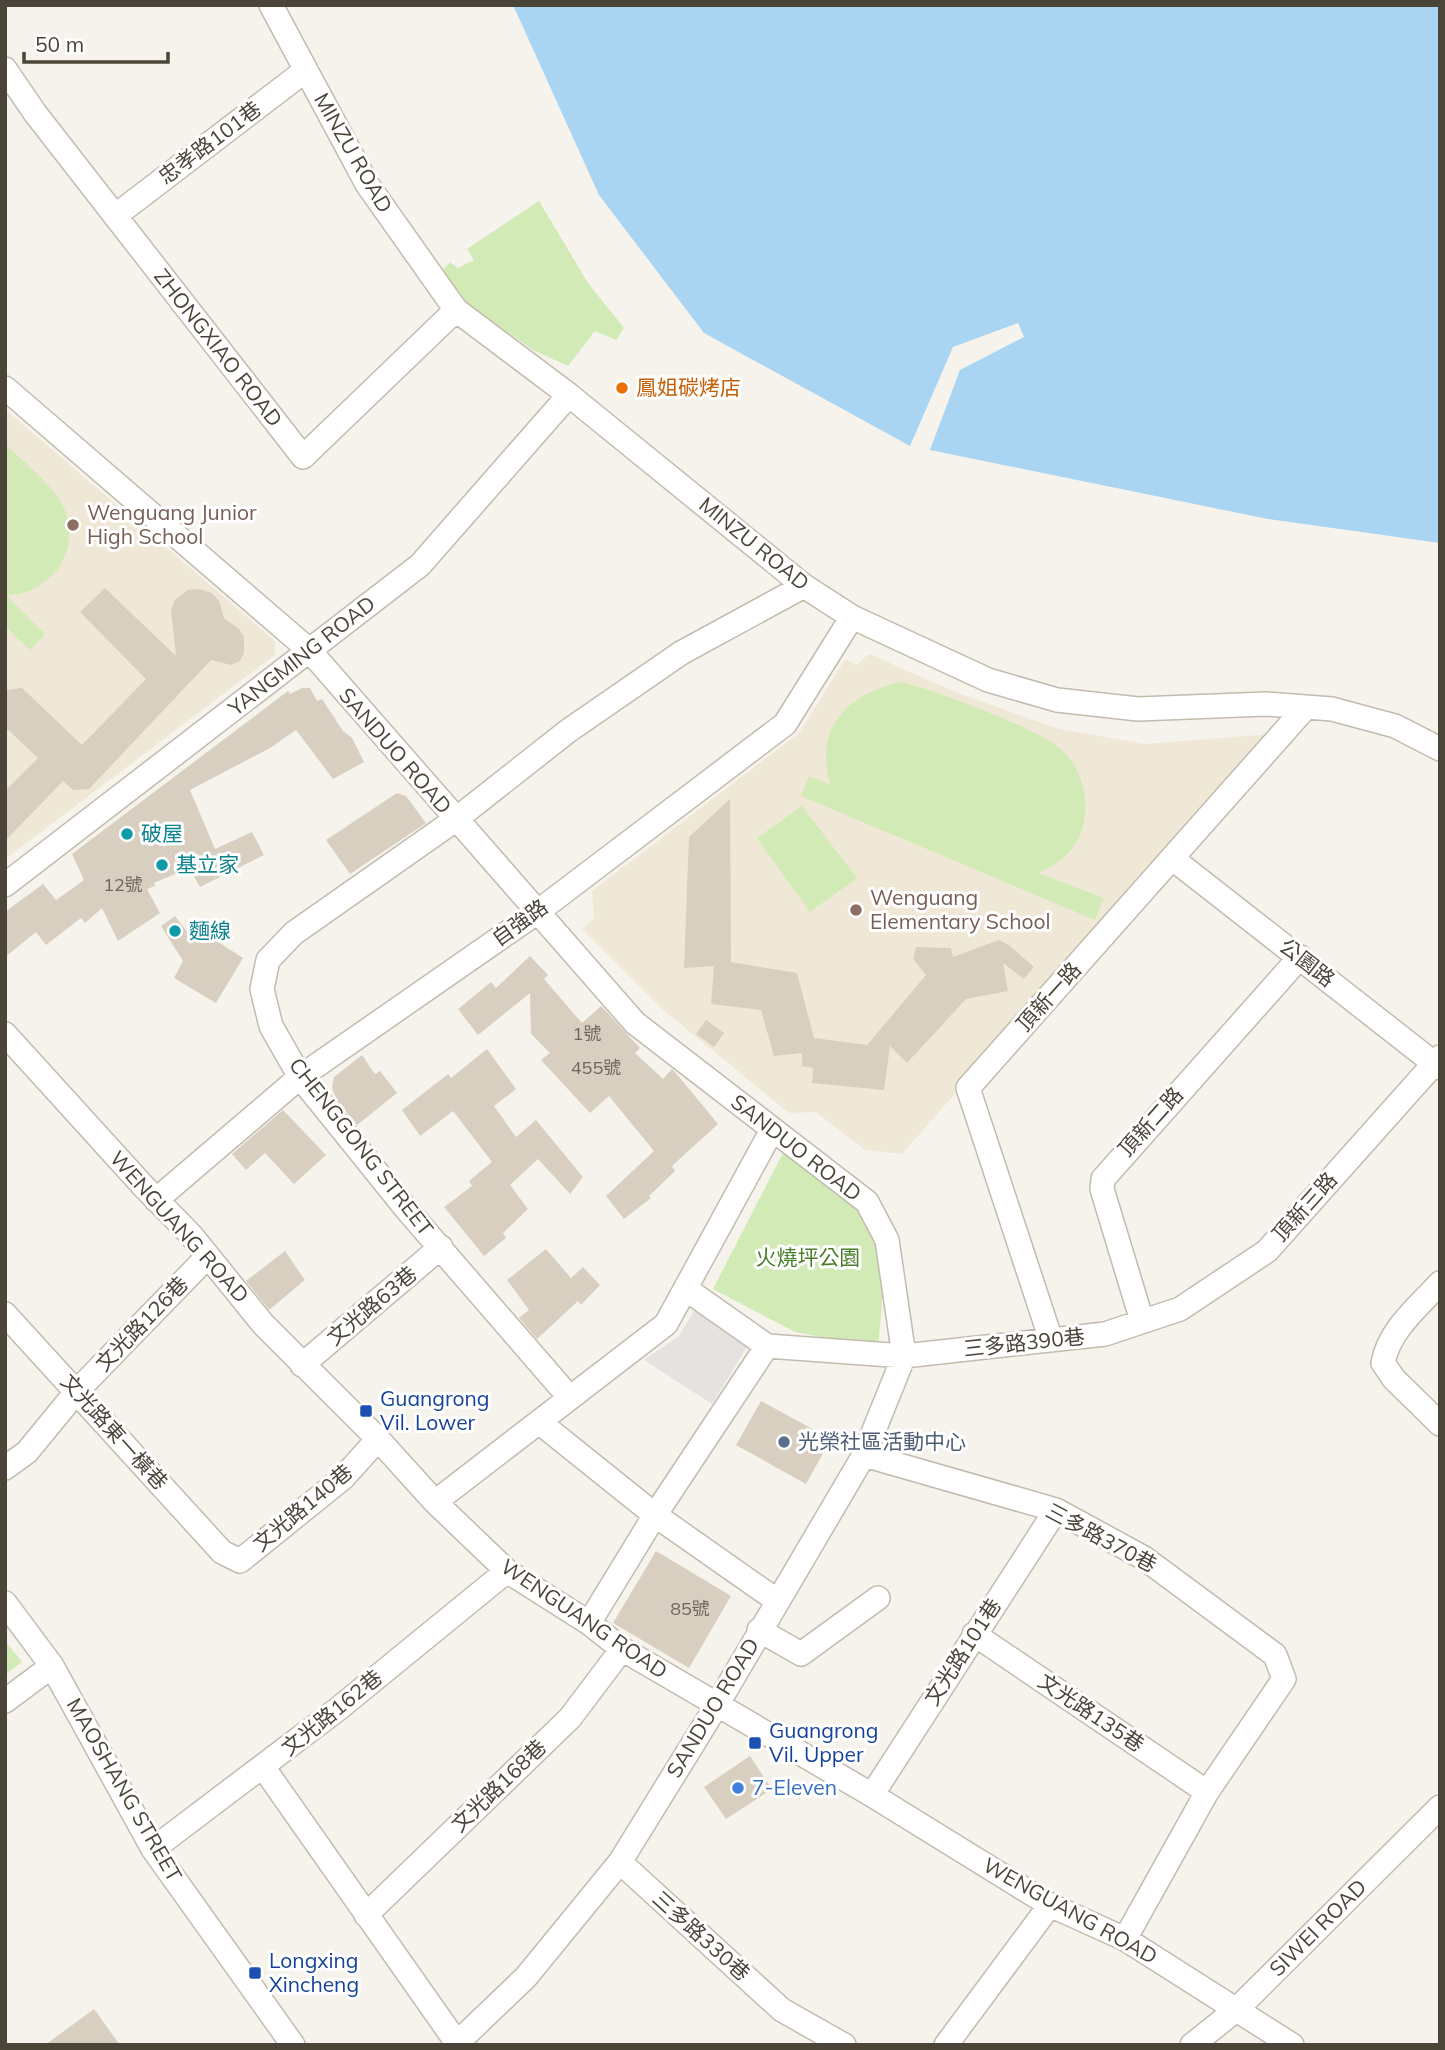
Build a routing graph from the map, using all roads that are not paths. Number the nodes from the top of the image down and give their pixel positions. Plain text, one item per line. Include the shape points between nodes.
1 (271, 5) edge
2 (306, 70) junction
3 (7, 75) edge
4 (115, 216) junction
5 (456, 310) junction
6 (5, 388) edge
7 (569, 395) junction
8 (804, 586) junction
9 (852, 617) junction
10 (309, 650) junction
11 (1306, 707) junction
12 (1440, 749) edge
13 (455, 820) junction
14 (1173, 859) junction
15 (5, 885) edge
16 (536, 913) junction
17 (1300, 957) junction
18 (5, 1034) edge
19 (1438, 1062) edge
20 (300, 1077) junction
21 (772, 1130) junction
22 (156, 1200) junction
23 (441, 1247) junction
24 (208, 1256) junction
25 (1440, 1283) edge
26 (686, 1289) junction
27 (5, 1314) edge
28 (1142, 1321) junction
29 (1051, 1340) junction
30 (768, 1346) junction
31 (904, 1356) junction
32 (302, 1365) junction
33 (77, 1391) junction
34 (570, 1398) junction
35 (540, 1422) junction
36 (1440, 1424) edge
37 (378, 1439) junction
38 (863, 1455) junction
39 (5, 1468) edge
40 (435, 1502) junction
41 (1056, 1510) junction
42 (654, 1515) junction
43 (222, 1552) joint
44 (508, 1571) junction
45 (878, 1598) dead end
46 (776, 1600) junction
47 (5, 1602) edge
48 (589, 1623) junction
49 (759, 1630) junction
50 (974, 1634) junction
51 (622, 1649) junction
52 (52, 1667) junction
53 (5, 1701) edge
54 (716, 1706) junction
55 (263, 1767) junction
56 (1207, 1791) junction
57 (872, 1794) junction
58 (1440, 1807) edge
59 (153, 1849) junction
60 (620, 1862) junction
61 (1049, 1905) junction
62 (366, 1915) junction
63 (1125, 1940) junction
64 (1237, 2008) junction
65 (456, 2044) edge
66 (293, 2045) edge
67 (844, 2045) edge
68 (946, 2045) edge
69 (1192, 2045) edge
70 (1292, 2045) edge

1 - 2 street, MINZU ROAD
2 - 4 street, 忠孝路101巷
2 - 5 street, MINZU ROAD via 367,184
3 - 4 street, ZHONGXIAO ROAD
4 - 5 street, ZHONGXIAO ROAD via 303,457
5 - 7 street, MINZU ROAD
6 - 10 street, SANDUO ROAD
7 - 8 street, MINZU ROAD
7 - 10 street, YANGMING ROAD via 420,565
8 - 9 street, MINZU ROAD
8 - 13 street, CHENGGONG STREET via 681,653 568,731
9 - 11 street, MINZU ROAD via 988,680 1057,701 1138,709
9 - 16 street, 自強路 via 785,724
10 - 13 street, SANDUO ROAD
10 - 15 street, YANGMING ROAD
11 - 12 street, MINZU ROAD via 1395,726
11 - 14 street, 頂新一路
13 - 16 street, SANDUO ROAD
13 - 20 street, CHENGGONG STREET via 293,933 268,960 262,989 271,1026
14 - 17 street, 公園路
14 - 29 street, 頂新一路 via 968,1088
16 - 20 street, 自強路
16 - 21 street, SANDUO ROAD via 635,1023
17 - 19 street, 公園路
17 - 28 street, 頂新二路 via 1103,1179 1102,1189
18 - 22 street, WENGUANG ROAD
19 - 28 street, 頂新三路 via 1267,1251 1180,1309
20 - 22 street, 自強路
20 - 23 street, CHENGGONG STREET
21 - 26 street
21 - 31 street, SANDUO ROAD via 867,1202 887,1240
22 - 24 street, WENGUANG ROAD
23 - 32 street, 文光路63巷
23 - 34 street, CHENGGONG STREET
24 - 32 street, WENGUANG ROAD
24 - 33 street, 文光路126巷
25 - 36 street via 1395,1331 1383,1363
26 - 30 street
26 - 34 street via 666,1324
27 - 33 street, 文光路東一橫巷
28 - 29 street, 三多路390巷 via 1105,1334
29 - 31 street, 三多路390巷
30 - 31 street, 三多路390巷
30 - 42 street
31 - 38 street, SANDUO ROAD
32 - 37 street, WENGUANG ROAD
33 - 39 street via 27,1452
33 - 43 street, 文光路東一橫巷
34 - 35 street
35 - 40 street
35 - 42 street
37 - 40 street, WENGUANG ROAD
37 - 43 street, 文光路140巷 via 343,1478 240,1561
38 - 41 street, 三多路370巷
38 - 46 street, SANDUO ROAD
40 - 44 street, WENGUANG ROAD
41 - 50 street, 文光路101巷
41 - 56 street, 三多路370巷 via 1144,1558 1275,1655 1284,1679
42 - 46 street
42 - 48 street
44 - 48 street, WENGUANG ROAD
44 - 55 street, 文光路162巷
45 - 49 street via 801,1654
46 - 49 street, SANDUO ROAD
47 - 52 street, MAOSHANG STREET
48 - 51 street, WENGUANG ROAD
49 - 54 street, SANDUO ROAD
50 - 56 street, 文光路135巷
50 - 57 street, 文光路101巷
51 - 54 street, WENGUANG ROAD
51 - 62 street, 文光路168巷 via 570,1718
52 - 53 street
52 - 59 street, MAOSHANG STREET
54 - 57 street, WENGUANG ROAD
54 - 60 street, SANDUO ROAD
55 - 59 street, 文光路162巷
55 - 62 street
56 - 63 street
57 - 61 street, WENGUANG ROAD
58 - 64 street, SIWEI ROAD
59 - 66 street, MAOSHANG STREET
60 - 65 street, SANDUO ROAD via 526,1977
60 - 67 street, 三多路330巷 via 782,2010
61 - 63 street, WENGUANG ROAD
61 - 68 street
62 - 65 street
63 - 64 street, WENGUANG ROAD
64 - 69 street, SIWEI ROAD
64 - 70 street, WENGUANG ROAD

